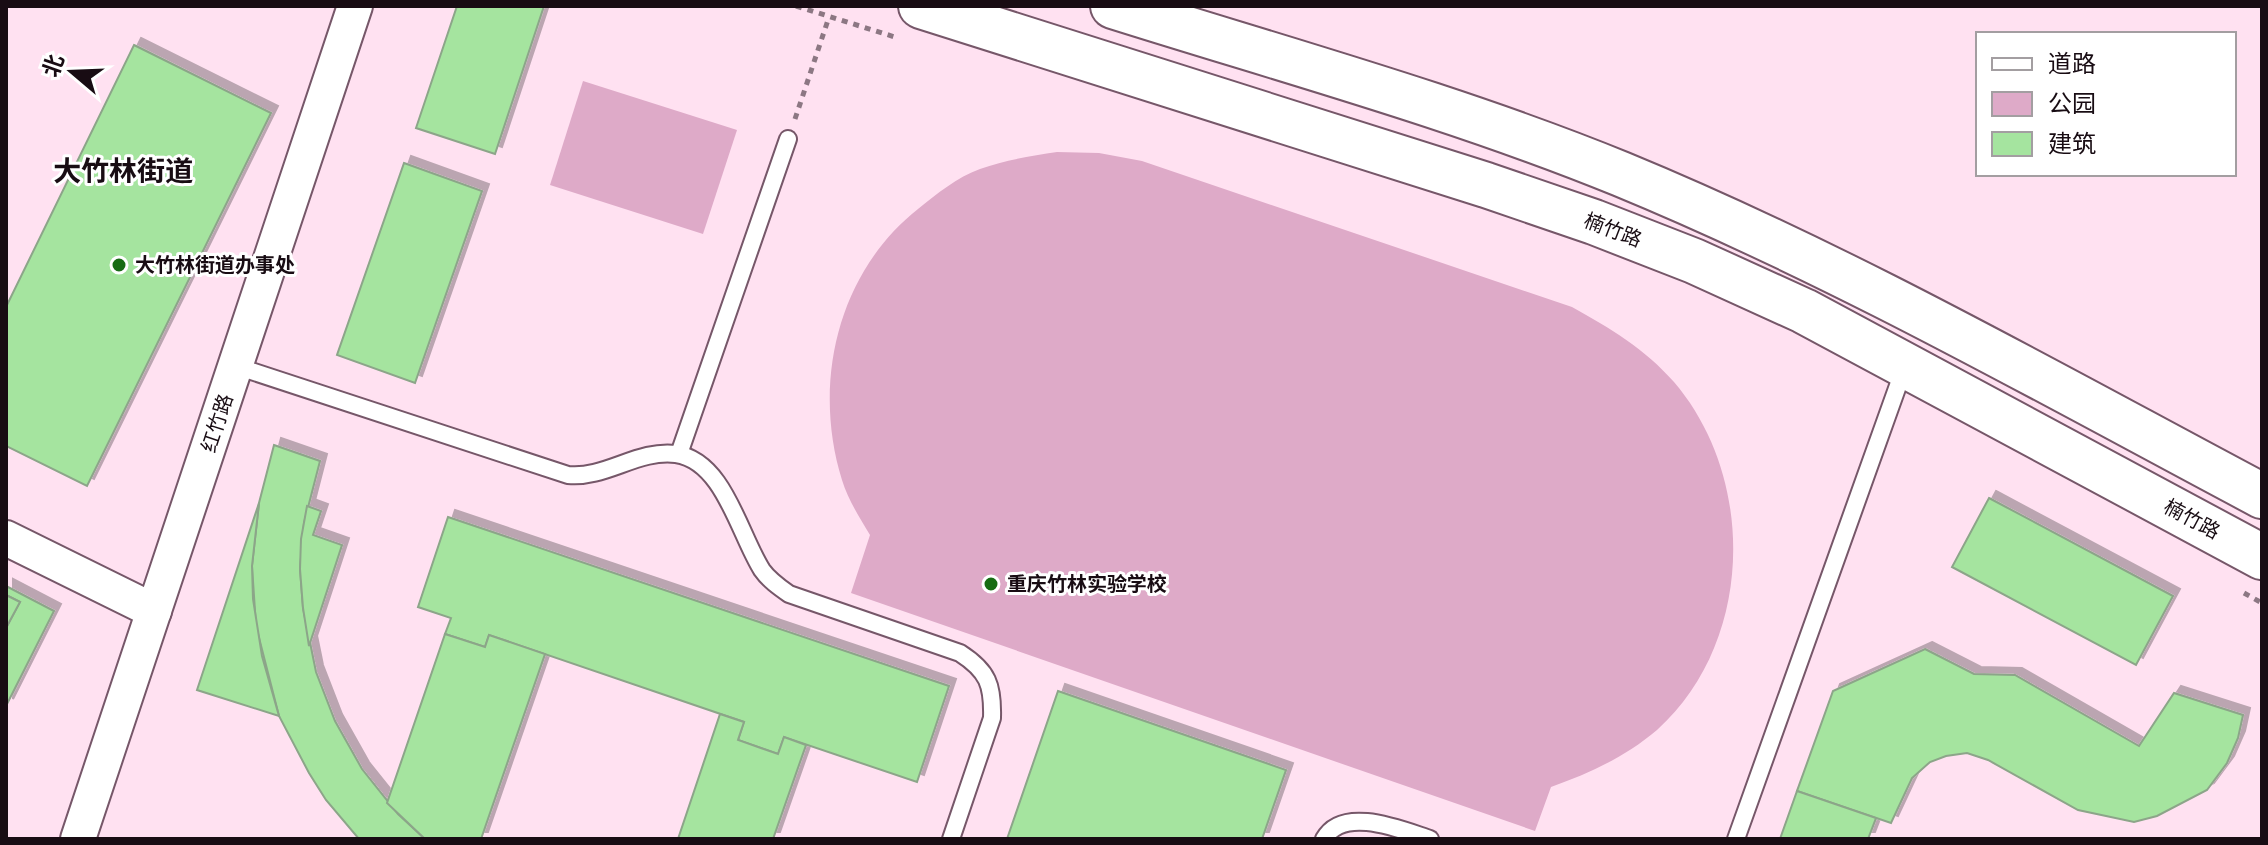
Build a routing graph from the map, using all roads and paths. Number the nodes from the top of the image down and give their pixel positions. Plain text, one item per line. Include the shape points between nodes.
1 (355, 6) edge
2 (796, 6) edge
3 (1113, 6) edge
4 (829, 17) junction
5 (913, 23) edge
6 (788, 139) joint
7 (1905, 365) junction
8 (236, 366) junction
9 (679, 454) junction
10 (2262, 496) edge
11 (6, 538) edge
12 (2248, 572) edge
13 (2262, 603) edge
14 (154, 611) junction
15 (78, 839) edge
16 (951, 839) edge
17 (1324, 839) edge
18 (1430, 839) edge
19 (1736, 839) edge

1 - 8 street, 红竹路
2 - 4 path
3 - 10 main road via 1498,127 1646,185 1824,264
4 - 5 path
4 - 6 path
5 - 7 main road, 楠竹路 via 1486,185 1594,222 1804,311
6 - 9 lane
7 - 12 main road, 楠竹路
7 - 19 lane
8 - 9 lane via 568,475 584,477 661,453
8 - 14 street, 红竹路
9 - 16 lane via 709,472 721,488 773,583 789,594 960,653 988,679 992,718
11 - 14 street
12 - 13 path
14 - 15 street, 红竹路
17 - 18 lane via 1346,823 1366,821

